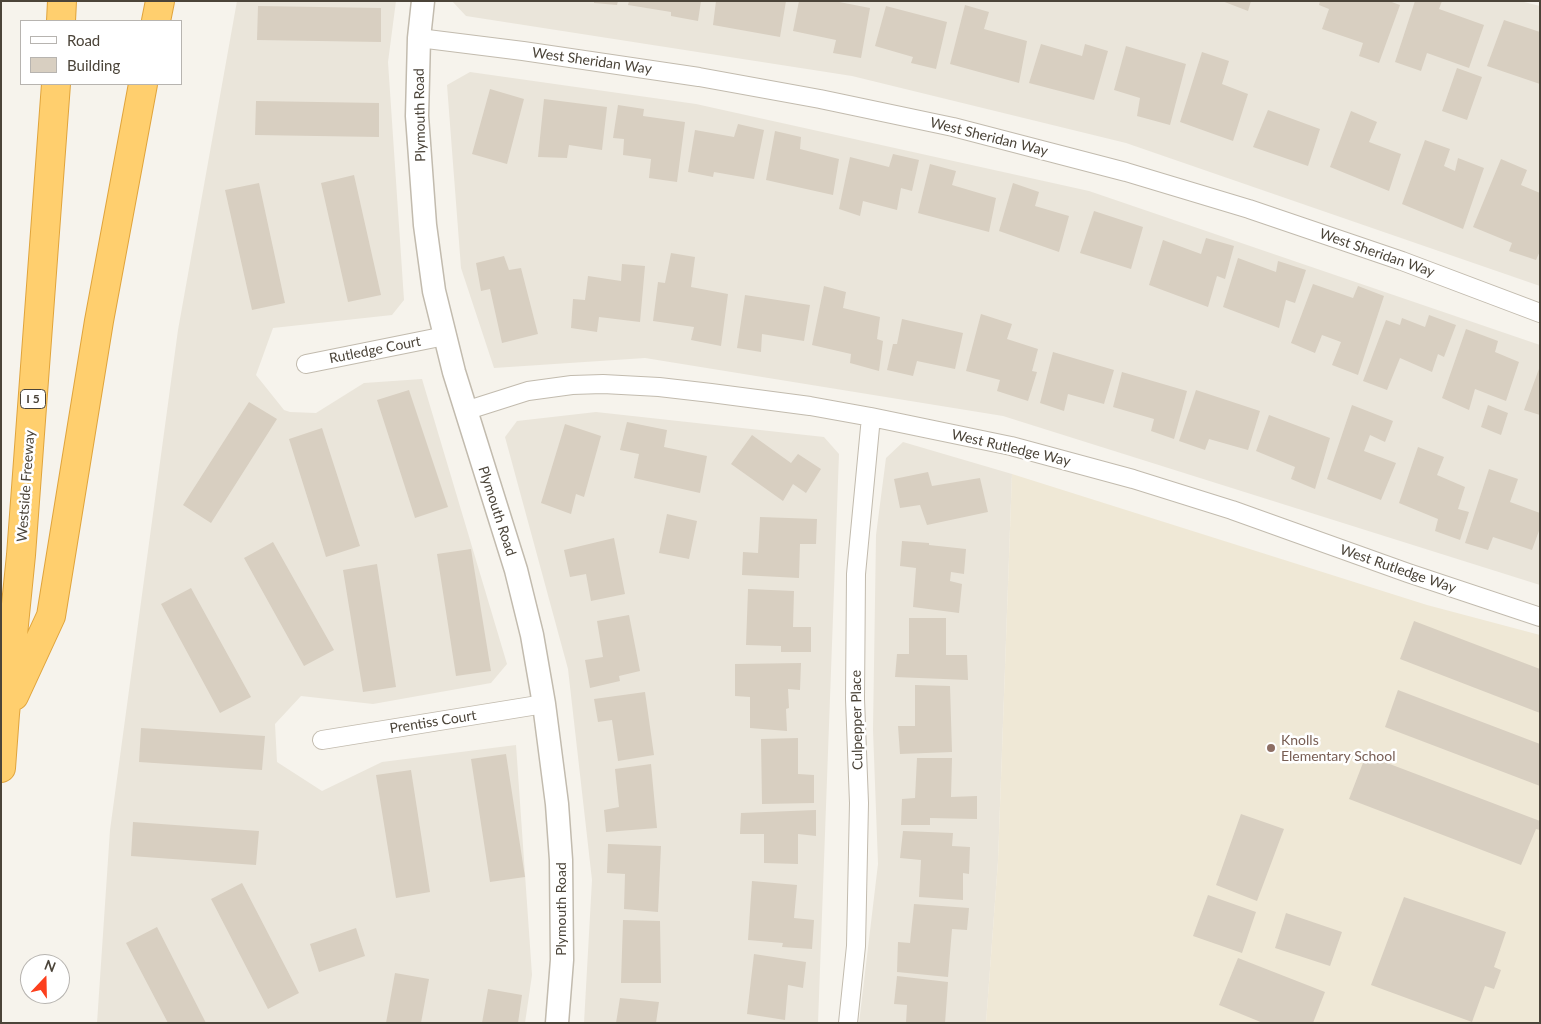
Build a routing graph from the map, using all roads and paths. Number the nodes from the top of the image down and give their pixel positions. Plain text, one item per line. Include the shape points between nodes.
1 (62, 1) edge
2 (160, 1) edge
3 (423, 1) edge
4 (61, 20) edge
5 (156, 20) edge
6 (419, 38) junction
7 (56, 85) edge
8 (143, 85) edge
9 (1540, 313) edge
10 (445, 336) junction
11 (306, 364) dead end
12 (466, 411) junction
13 (871, 417) junction
14 (1540, 617) edge
15 (544, 704) junction
16 (5, 714) junction
17 (322, 740) dead end
18 (1, 768) edge
19 (557, 1023) edge
20 (848, 1023) edge

1 - 4 highway
2 - 5 highway
3 - 6 street, Plymouth Road
6 - 9 street, West Sheridan Way via 699,77 952,127 1126,172 1249,209 1402,261
6 - 10 street, Plymouth Road via 417,116 425,225 434,291
7 - 16 highway, Westside Freeway / I 5 via 21,556
8 - 16 highway via 99,321 51,616
10 - 11 street, Rutledge Court
10 - 12 street, Plymouth Road
12 - 13 street, West Rutledge Way via 528,391 603,384 711,393
12 - 15 street, Plymouth Road via 516,570
13 - 14 street, West Rutledge Way via 1011,446 1133,479
13 - 20 street, Culpepper Place via 856,574 855,700 859,813 856,946
15 - 17 street, Prentiss Court
15 - 19 street, Plymouth Road via 558,804 561,860 562,960
16 - 18 highway, Westside Freeway / I 5

